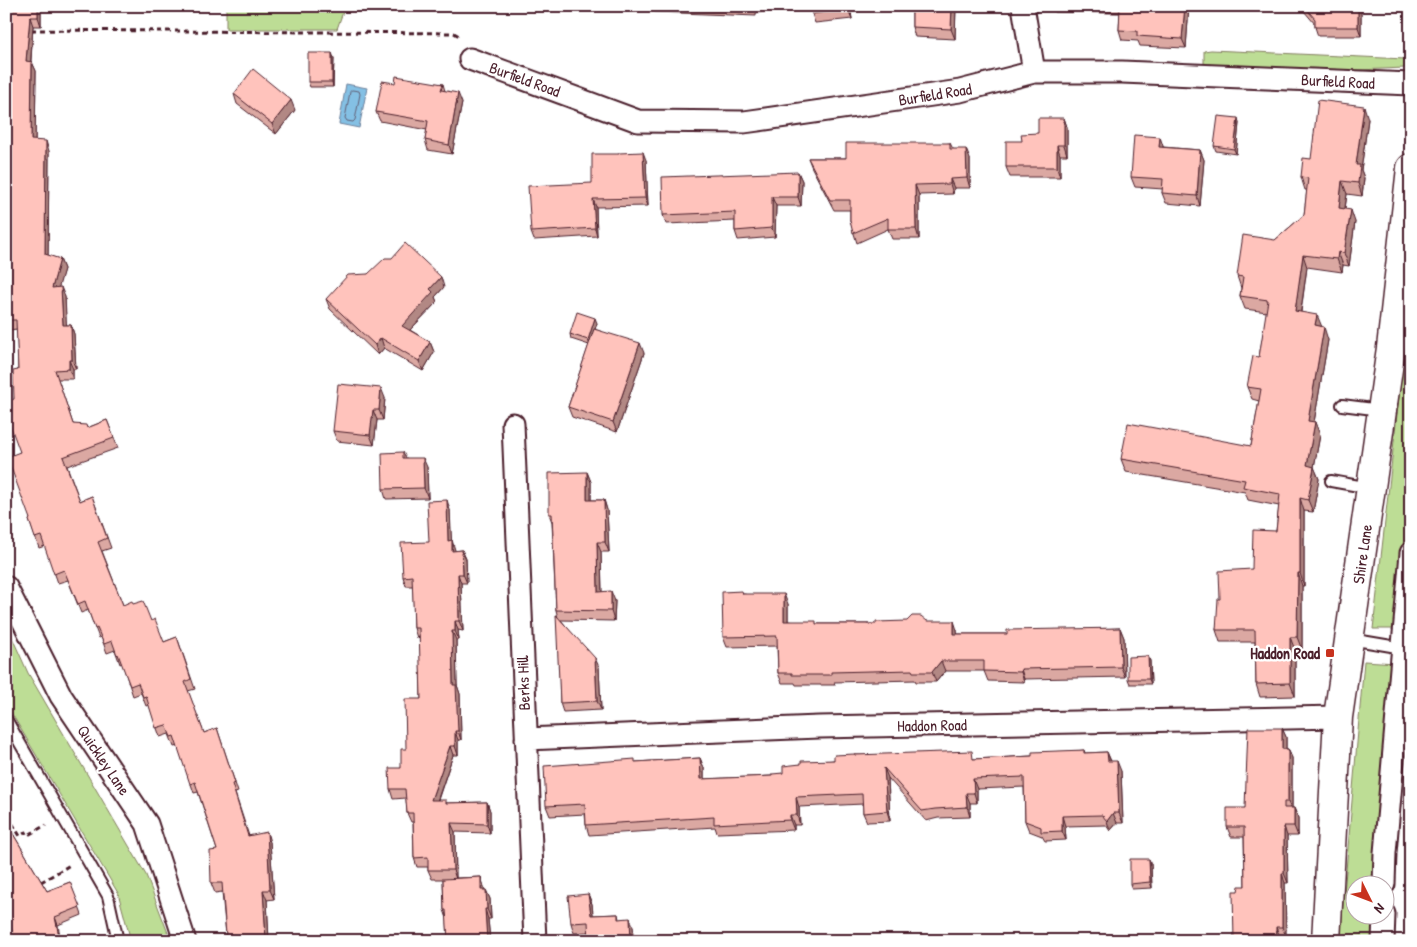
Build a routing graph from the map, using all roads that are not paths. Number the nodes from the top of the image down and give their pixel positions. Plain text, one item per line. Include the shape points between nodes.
1 (1023, 6) edge
2 (470, 50) road end
3 (1034, 72) junction
4 (1411, 84) edge
5 (1411, 168) edge
6 (1342, 405) dead end
7 (1382, 411) junction
8 (513, 424) dead end
9 (1331, 481) dead end
10 (1371, 488) junction
11 (1411, 553) edge
12 (6, 587) edge
13 (1350, 638) junction
14 (1403, 648) junction
15 (1338, 717) junction
16 (6, 719) edge
17 (526, 739) junction
18 (1384, 874) edge
19 (1384, 924) edge
20 (118, 941) edge
21 (185, 941) edge
22 (535, 941) edge
23 (1326, 941) edge
24 (1383, 941) edge

1 - 3 street
2 - 3 street, Burfield Road via 638,121 744,122 960,91
3 - 4 street, Burfield Road via 1122,72
5 - 7 street, Shire Lane
6 - 7 lane
7 - 10 street, Shire Lane
8 - 17 street, Berks Hill
9 - 10 lane
10 - 13 street, Shire Lane
11 - 14 street
12 - 21 street, Quickley Lane via 61,696 147,824
13 - 14 lane
13 - 15 street, Shire Lane
14 - 18 street
15 - 17 street, Haddon Road via 819,727
15 - 23 street, Shire Lane
16 - 20 lane via 108,896
17 - 22 street, Berks Hill
19 - 24 street

